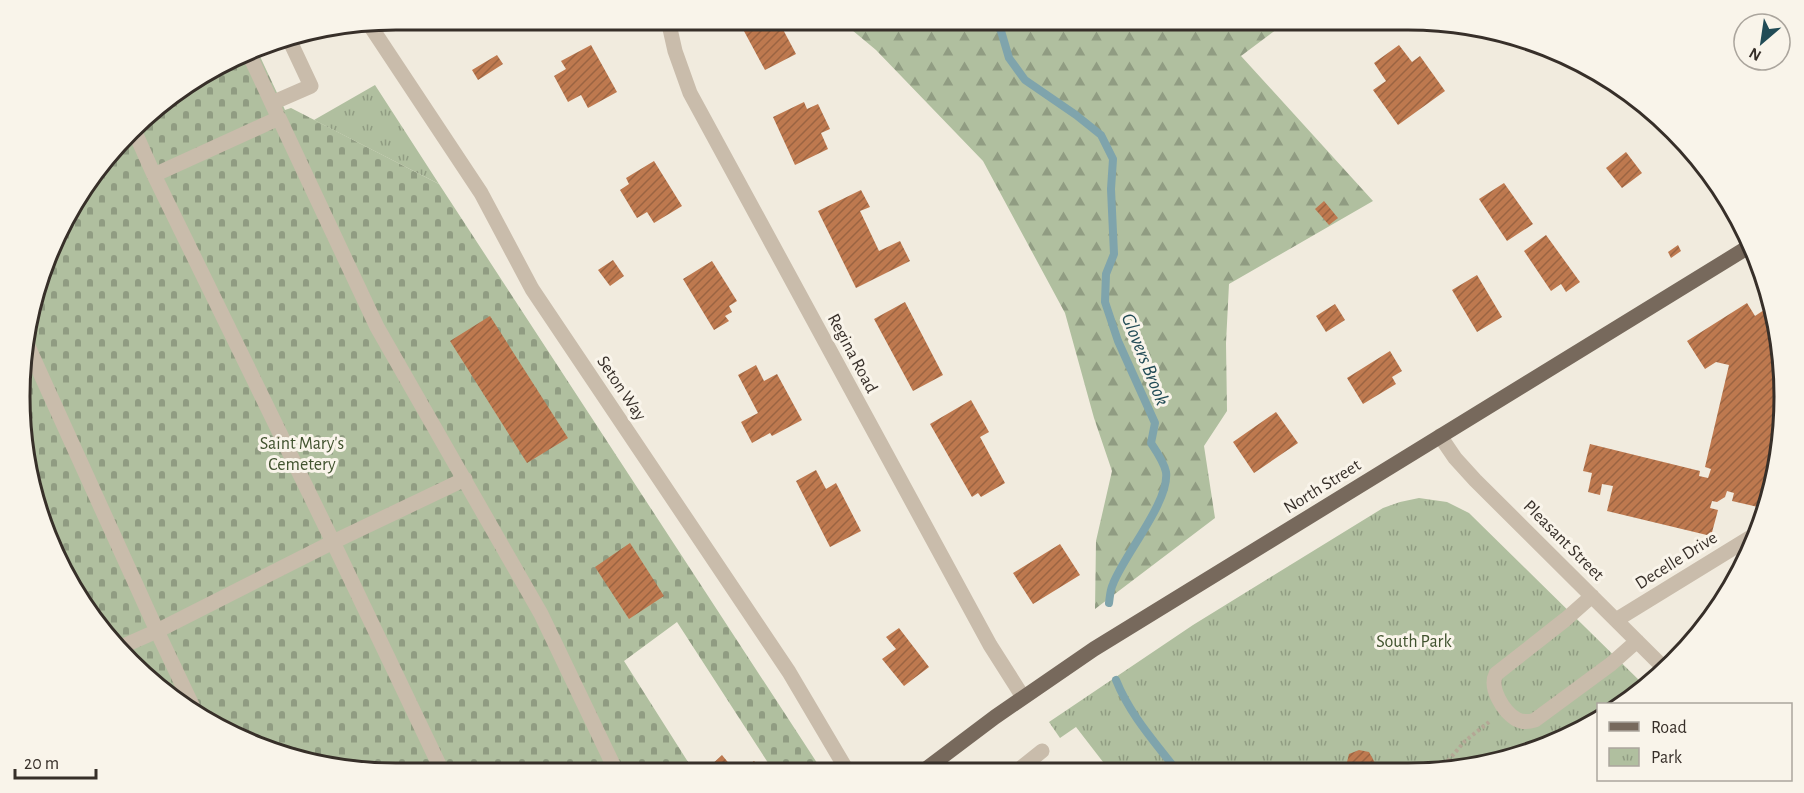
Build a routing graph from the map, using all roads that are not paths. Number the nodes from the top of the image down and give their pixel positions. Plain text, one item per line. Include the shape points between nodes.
1 (670, 30) edge
2 (374, 31) edge
3 (292, 45) edge
4 (252, 60) edge
5 (272, 103) junction
6 (279, 118) junction
7 (137, 137) edge
8 (154, 175) junction
9 (1743, 250) edge
10 (32, 356) edge
11 (1440, 436) junction
12 (465, 479) junction
13 (1744, 541) edge
14 (333, 542) junction
15 (1592, 596) junction
16 (1616, 620) junction
17 (157, 631) junction
18 (1637, 641) junction
19 (127, 644) edge
20 (1659, 663) edge
21 (1023, 697) junction
22 (189, 698) edge
23 (1042, 751) dead end
24 (438, 763) edge
25 (612, 763) edge
26 (843, 763) edge
27 (934, 763) edge
28 (1027, 763) edge

1 - 21 street, Regina Road via 690,93 990,645
2 - 26 street, Seton Way via 481,193 532,289 789,672
3 - 5 street via 311,86
4 - 5 street
5 - 6 street
6 - 8 street
6 - 12 street via 377,327
7 - 8 street
8 - 14 street
9 - 11 main road, North Street
10 - 17 street
11 - 15 street, Pleasant Street via 1475,480
11 - 21 main road, North Street via 1094,649
12 - 14 street
12 - 25 street via 554,639
13 - 16 street, Decelle Drive
14 - 17 street
14 - 24 street
15 - 16 street, Pleasant Street
15 - 18 street via 1498,670 1494,689 1506,709 1520,721 1535,720
16 - 18 street, Pleasant Street
17 - 19 street
17 - 22 street
18 - 20 street, Pleasant Street
21 - 27 main road, North Street
23 - 28 street

